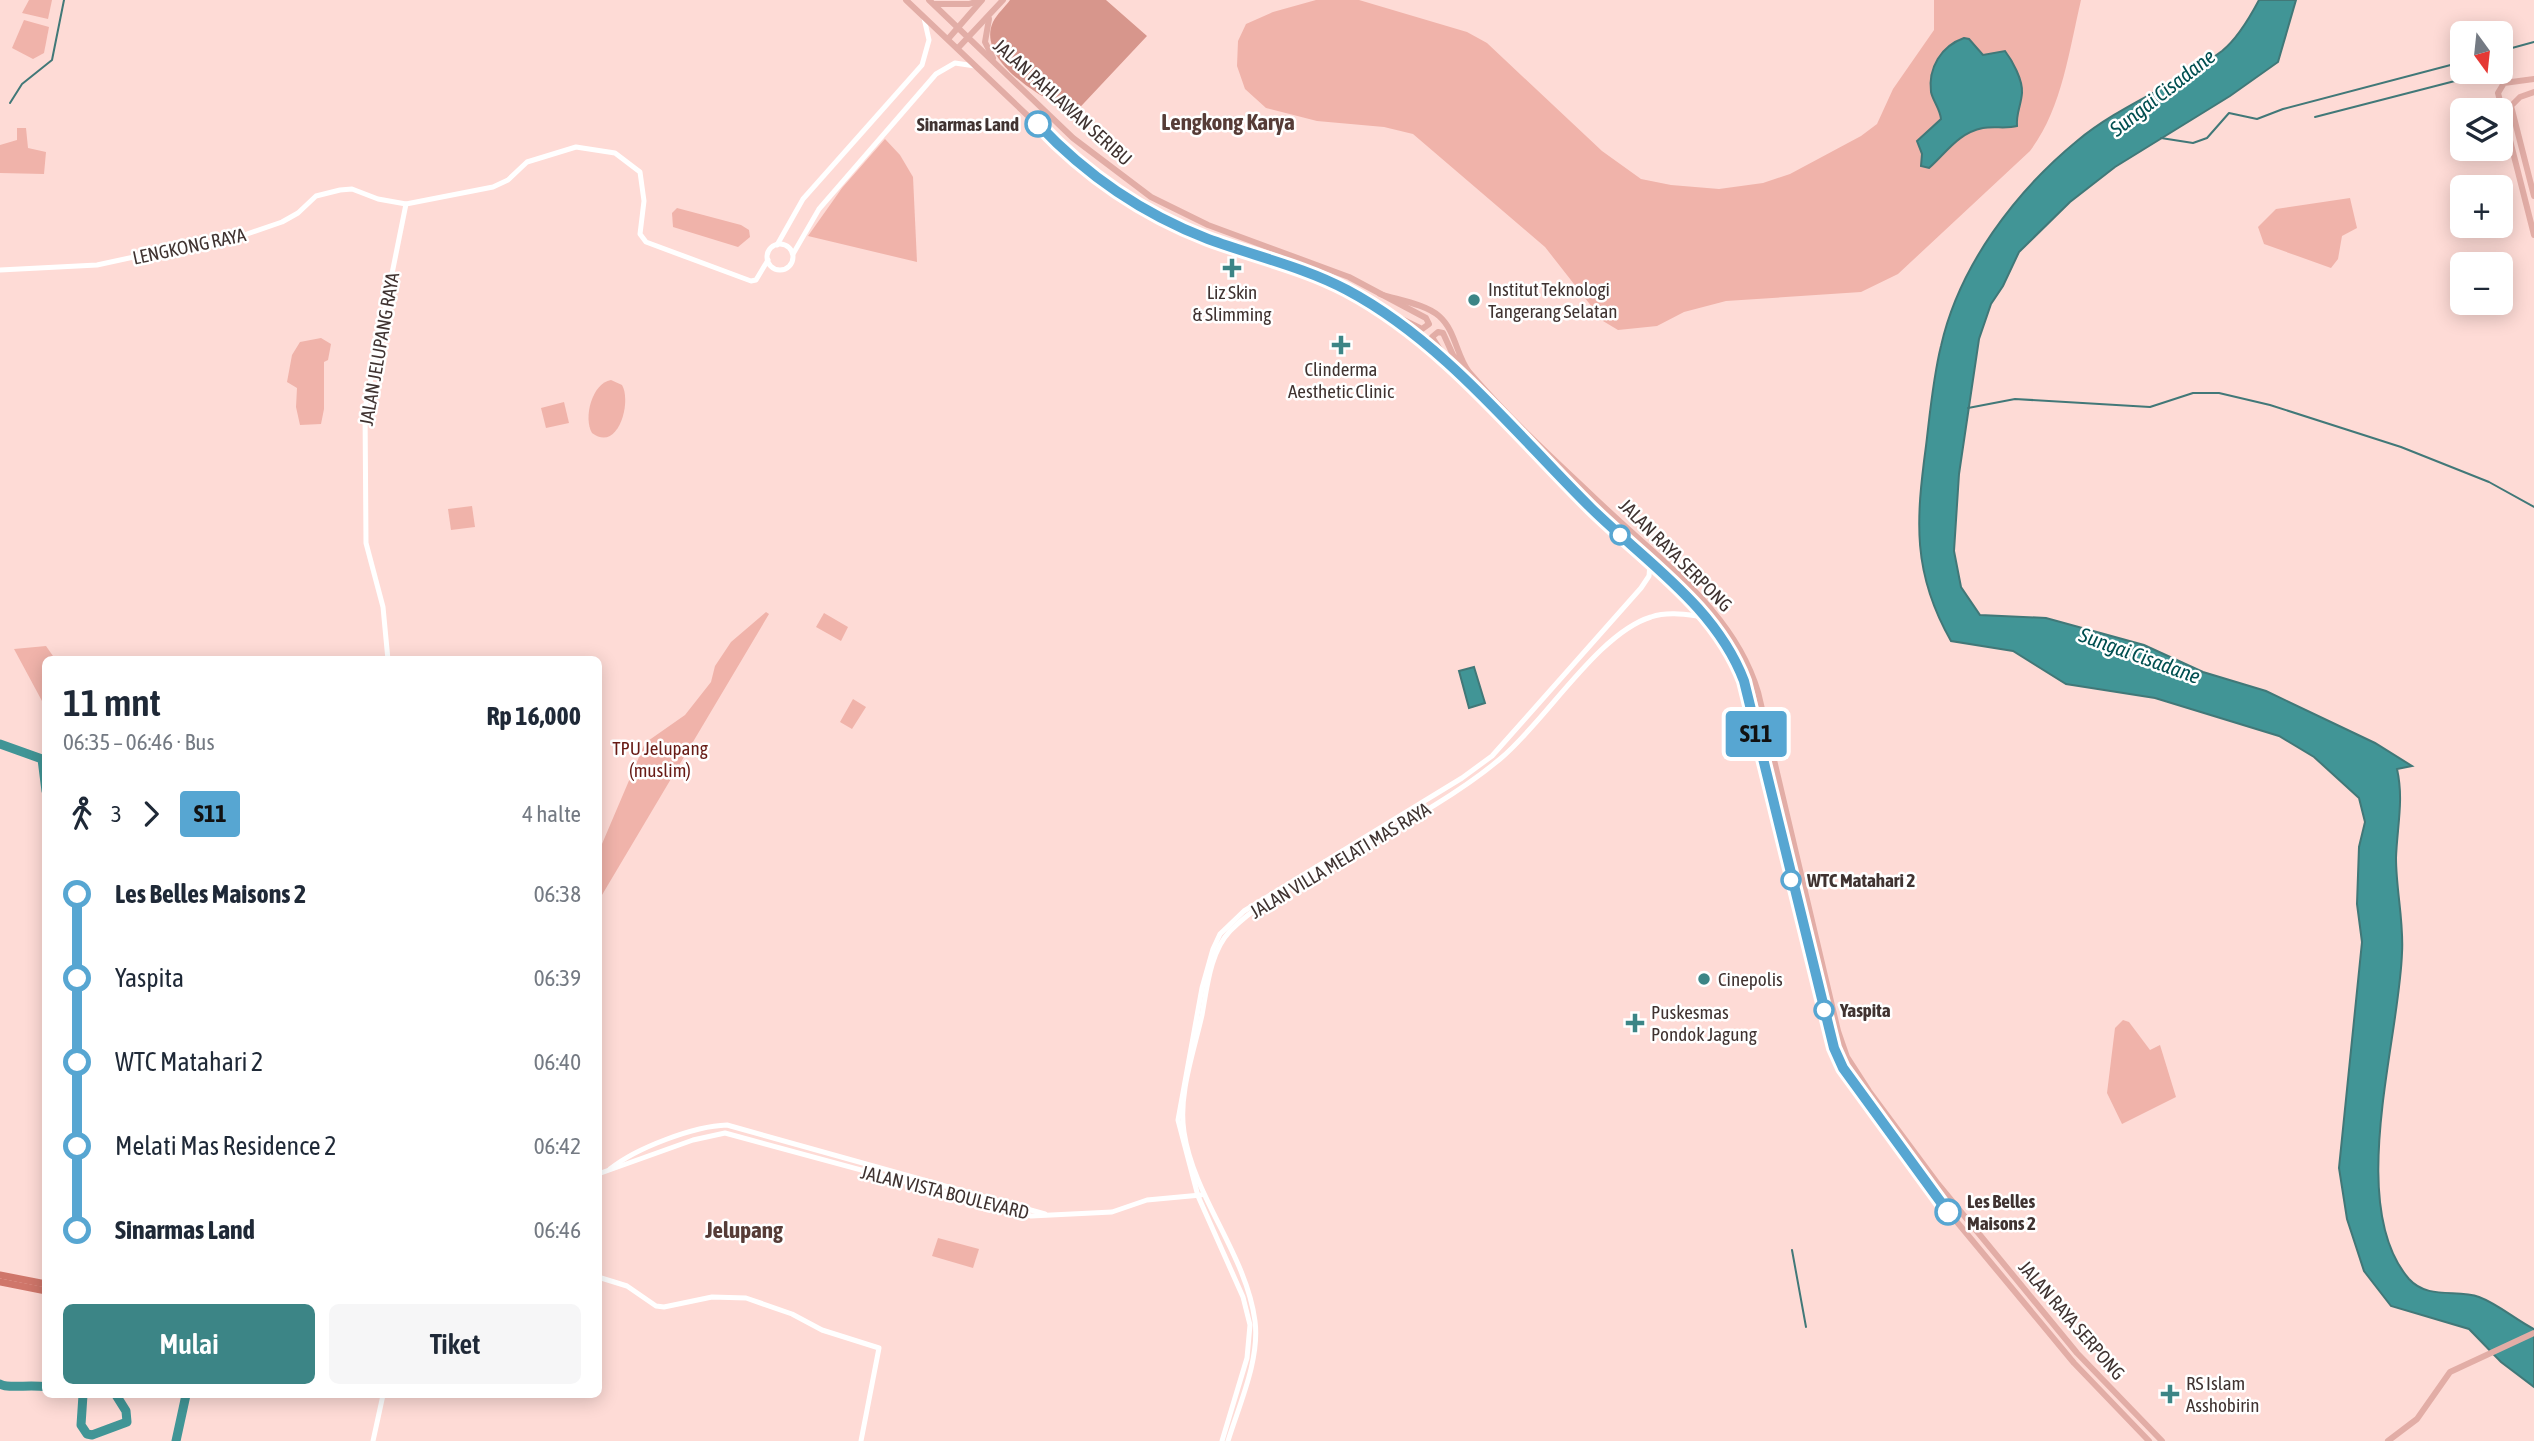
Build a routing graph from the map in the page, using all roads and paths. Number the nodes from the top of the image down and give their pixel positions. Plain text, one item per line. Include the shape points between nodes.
1 (906, 0) edge
2 (981, 0) edge
3 (1003, 0) edge
4 (931, 2) edge
5 (923, 15) junction
6 (990, 16) junction
7 (958, 27) junction
8 (970, 38) junction
9 (948, 39) junction
10 (958, 48) junction
11 (978, 67) junction
12 (1000, 69) junction
13 (2534, 79) edge
14 (2534, 92) edge
15 (2500, 98) edge
16 (2513, 104) edge
17 (2513, 114) edge
18 (2513, 155) edge
19 (2534, 196) edge
20 (406, 204) junction
21 (2534, 235) edge
22 (777, 245) junction
23 (793, 254) junction
24 (768, 260) junction
25 (0, 270) edge
26 (1380, 294) junction
27 (1372, 306) junction
28 (1448, 364) junction
29 (1468, 370) junction
30 (1650, 564) junction
31 (1707, 617) junction
32 (388, 656) edge
33 (1775, 766) junction
34 (1764, 769) junction
35 (1246, 913) junction
36 (1830, 997) junction
37 (1821, 999) junction
38 (708, 1125) junction
39 (731, 1126) junction
40 (726, 1133) junction
41 (712, 1134) junction
42 (1920, 1158) junction
43 (1911, 1164) junction
44 (607, 1171) junction
45 (602, 1173) edge
46 (1201, 1195) junction
47 (1045, 1214) junction
48 (0, 1275) edge
49 (602, 1278) edge
50 (0, 1282) edge
51 (42, 1283) edge
52 (42, 1290) edge
53 (2534, 1333) edge
54 (382, 1398) edge
55 (2156, 1440) edge
56 (373, 1441) edge
57 (861, 1441) edge
58 (1222, 1441) edge
59 (1228, 1441) edge
60 (2388, 1441) edge

1 - 5 main road, JALAN PAHLAWAN SERIBU
2 - 4 main road via 969,4
2 - 7 main road
3 - 6 main road
4 - 7 main road, JALAN PAHLAWAN SERIBU
5 - 9 main road, JALAN PAHLAWAN SERIBU
5 - 22 street via 929,40 922,65 803,200
6 - 8 main road
6 - 12 main road via 985,42
7 - 8 main road, JALAN PAHLAWAN SERIBU
7 - 9 main road
8 - 10 main road
8 - 12 main road, JALAN PAHLAWAN SERIBU
9 - 10 main road, JALAN PAHLAWAN SERIBU
10 - 11 main road, JALAN PAHLAWAN SERIBU
11 - 23 street via 955,63 936,74 820,209
11 - 27 main road, JALAN PAHLAWAN SERIBU via 1075,160 1122,195 1205,237 1338,285
12 - 26 main road, JALAN PAHLAWAN SERIBU via 1073,138 1151,197 1208,225 1320,265
13 - 15 main road via 2500,86
14 - 16 main road
17 - 19 main road
18 - 21 main road
20 - 24 street via 493,187 527,162 576,147 593,148 615,153 640,172 644,185 640,234 646,242 751,281 757,280
20 - 25 street, LENGKONG RAYA via 340,190 316,196 282,222 224,242 97,265
20 - 32 street, JALAN JELUPANG RAYA via 365,408 366,543 383,607
22 - 23 street via 785,245
22 - 24 street via 768,252
23 - 24 street via 791,264 783,270 775,269
26 - 27 main road via 1426,318 1428,326 1422,329 1398,314
26 - 29 main road, JALAN RAYA SERPONG via 1440,317
27 - 28 main road, JALAN RAYA SERPONG
28 - 29 main road via 1432,337 1438,332
28 - 30 main road, JALAN RAYA SERPONG
29 - 33 main road, JALAN RAYA SERPONG via 1732,635 1754,678
30 - 31 main road, JALAN RAYA SERPONG
30 - 35 street, JALAN VILLA MELATI MAS RAYA via 1642,588 1492,757
31 - 34 main road, JALAN RAYA SERPONG via 1741,674
31 - 35 street, JALAN VILLA MELATI MAS RAYA via 1665,614 1633,625 1477,777
33 - 34 main road
33 - 36 main road, JALAN RAYA SERPONG
34 - 37 main road, JALAN RAYA SERPONG
35 - 46 street, JALAN VILLA MELATI MAS RAYA via 1217,953 1185,1100 1184,1132
36 - 37 main road
36 - 42 main road, JALAN RAYA SERPONG via 1847,1057
37 - 43 main road, JALAN RAYA SERPONG via 1843,1068
38 - 39 street, JALAN VISTA BOULEVARD
38 - 41 street
38 - 44 street, JALAN VISTA BOULEVARD via 621,1160
39 - 40 street
39 - 47 street, JALAN VISTA BOULEVARD
40 - 41 street, JALAN VISTA BOULEVARD
40 - 47 street, JALAN VISTA BOULEVARD via 1031,1216
41 - 44 street, JALAN VISTA BOULEVARD
42 - 43 main road
42 - 55 main road, JALAN RAYA SERPONG via 2049,1320
43 - 55 main road, JALAN RAYA SERPONG via 2074,1363
44 - 45 street, JALAN VISTA BOULEVARD
46 - 47 street via 1147,1200 1112,1212
46 - 58 street, JALAN VILLA MELATI MAS RAYA via 1244,1297 1250,1325 1247,1358
46 - 59 street, JALAN VILLA MELATI MAS RAYA via 1249,1296 1256,1325 1250,1367
48 - 51 highway
49 - 57 street via 627,1286 656,1306 712,1297 746,1298 878,1348
50 - 52 highway
53 - 60 main road via 2444,1377 2417,1419
54 - 56 street

